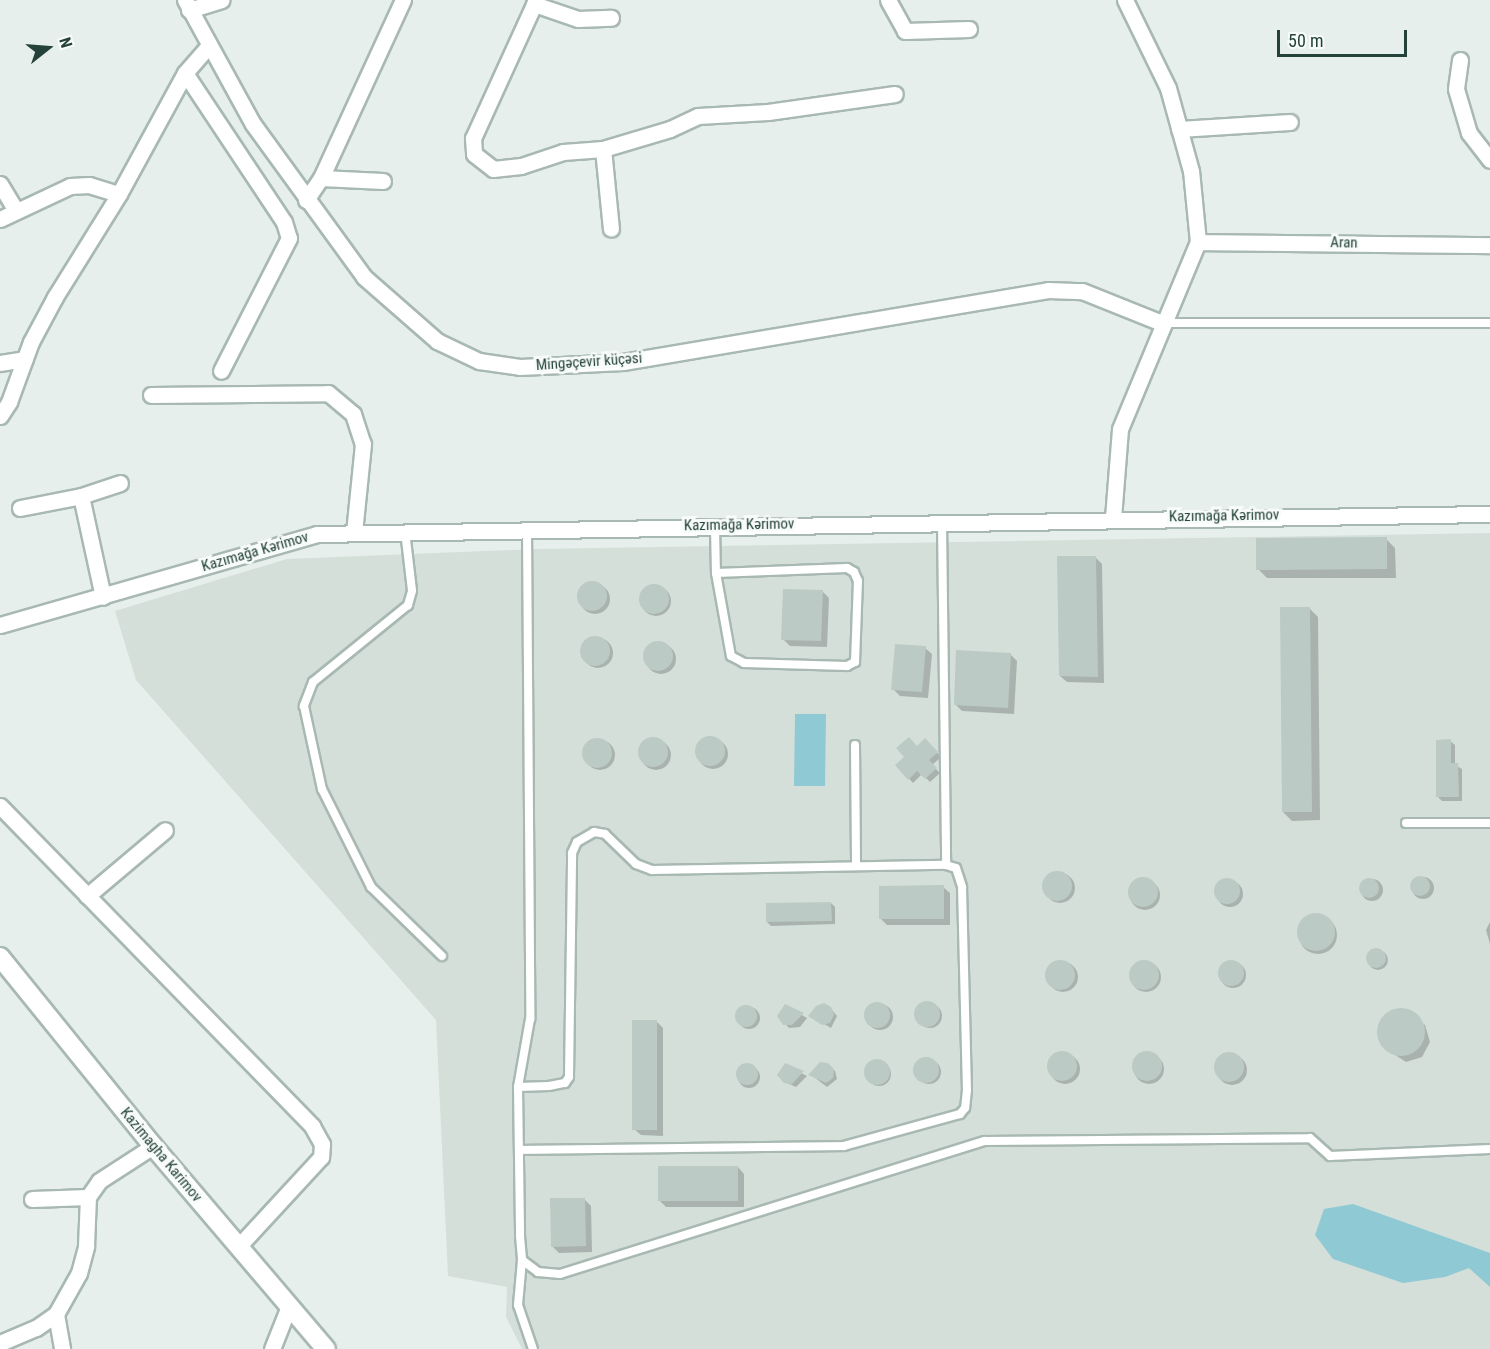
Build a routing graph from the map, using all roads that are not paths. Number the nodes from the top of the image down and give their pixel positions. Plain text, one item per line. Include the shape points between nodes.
1 (221, 0) edge
2 (403, 0) edge
3 (888, 0) edge
4 (1125, 0) edge
5 (535, 2) edge
6 (187, 5) edge
7 (611, 18) dead end
8 (969, 29) dead end
9 (208, 47) junction
10 (1460, 60) dead end
11 (185, 73) junction
12 (895, 94) dead end
13 (1290, 122) dead end
14 (1179, 129) junction
15 (603, 149) junction
16 (1490, 160) edge
17 (321, 178) junction
18 (383, 181) dead end
19 (0, 184) edge
20 (119, 194) junction
21 (306, 201) junction
22 (15, 209) junction
23 (0, 219) edge
24 (611, 229) dead end
25 (1198, 242) junction
26 (1490, 245) edge
27 (1162, 323) junction
28 (1490, 323) edge
29 (25, 359) junction
30 (0, 363) edge
31 (220, 371) dead end
32 (151, 395) dead end
33 (0, 416) edge
34 (120, 483) dead end
35 (81, 496) junction
36 (20, 508) dead end
37 (1490, 514) edge
38 (1113, 518) junction
39 (942, 521) junction
40 (715, 526) junction
41 (527, 529) junction
42 (405, 531) junction
43 (354, 532) junction
44 (716, 573) junction
45 (103, 597) junction
46 (0, 626) edge
47 (855, 745) dead end
48 (0, 806) edge
49 (1406, 823) dead end
50 (1490, 823) edge
51 (165, 830) dead end
52 (946, 865) junction
53 (856, 866) junction
54 (87, 896) junction
55 (441, 956) dead end
56 (2, 962) edge
57 (518, 1087) junction
58 (153, 1146) junction
59 (1490, 1149) edge
60 (519, 1150) junction
61 (88, 1197) junction
62 (32, 1199) dead end
63 (238, 1247) junction
64 (522, 1260) junction
65 (289, 1306) junction
66 (56, 1314) junction
67 (0, 1343) edge
68 (62, 1349) edge
69 (272, 1349) edge
70 (326, 1349) edge
71 (533, 1349) edge

1 - 6 street
2 - 17 street
3 - 8 street via 905,31
4 - 14 street via 1168,88
5 - 7 street via 578,19
5 - 15 street via 515,51 478,120 474,154 494,169 521,166 562,152
6 - 9 street, Mingəçevir küçəsi
9 - 11 street
9 - 21 street, Mingəçevir küçəsi
10 - 16 street via 1455,89 1469,133
11 - 20 street
11 - 31 street via 284,222 290,238
12 - 15 street via 768,112 698,116 670,129
13 - 14 street
14 - 25 street via 1191,171
15 - 24 street
17 - 18 street
17 - 21 street
19 - 22 street
20 - 22 street via 88,185 70,186
20 - 29 street via 55,297
21 - 27 street, Mingəçevir küçəsi via 364,277 437,341 479,361 520,367 623,362 691,353 1048,290 1082,291
22 - 23 street
25 - 26 street, Aran
25 - 27 street
27 - 28 lane
27 - 38 street via 1120,429
29 - 30 street
29 - 33 street
32 - 43 street via 328,393 353,414 363,444
34 - 35 street
35 - 36 street
35 - 45 street
37 - 38 street, Kazımağa Kərimov
38 - 39 street, Kazımağa Kərimov
39 - 40 street, Kazımağa Kərimov
39 - 52 lane
40 - 41 street, Kazımağa Kərimov
40 - 44 lane
41 - 42 street, Kazımağa Kərimov
41 - 57 lane via 530,1019
42 - 43 street, Kazımağa Kərimov
42 - 55 lane via 412,591 408,605 313,682 304,706 322,789 371,887
43 - 45 street, Kazımağa Kərimov via 317,534
44 - 44 lane via 731,656 744,663 847,666 855,662 858,581 854,572 847,568
45 - 46 street, Kazımağa Kərimov
47 - 53 lane
48 - 54 street
49 - 50 lane
51 - 54 street
52 - 53 lane
52 - 60 lane via 956,868 962,886 967,1090 965,1108 960,1114 844,1146
53 - 57 lane via 652,870 636,864 599,831 577,842 572,853 569,1077 565,1083
54 - 63 street via 312,1126 322,1144 321,1157
56 - 58 street, Kazimagha Karimov
57 - 60 lane
58 - 61 street via 99,1181
58 - 63 street, Kazimagha Karimov
59 - 64 lane via 1330,1156 1310,1138 984,1141 560,1275 538,1272
60 - 64 lane
61 - 62 street
61 - 66 street via 86,1246 79,1273
63 - 65 street, Kazimagha Karimov
64 - 71 lane via 518,1305
65 - 69 street
65 - 70 street, Kazimagha Karimov
66 - 67 street via 36,1328
66 - 68 street

